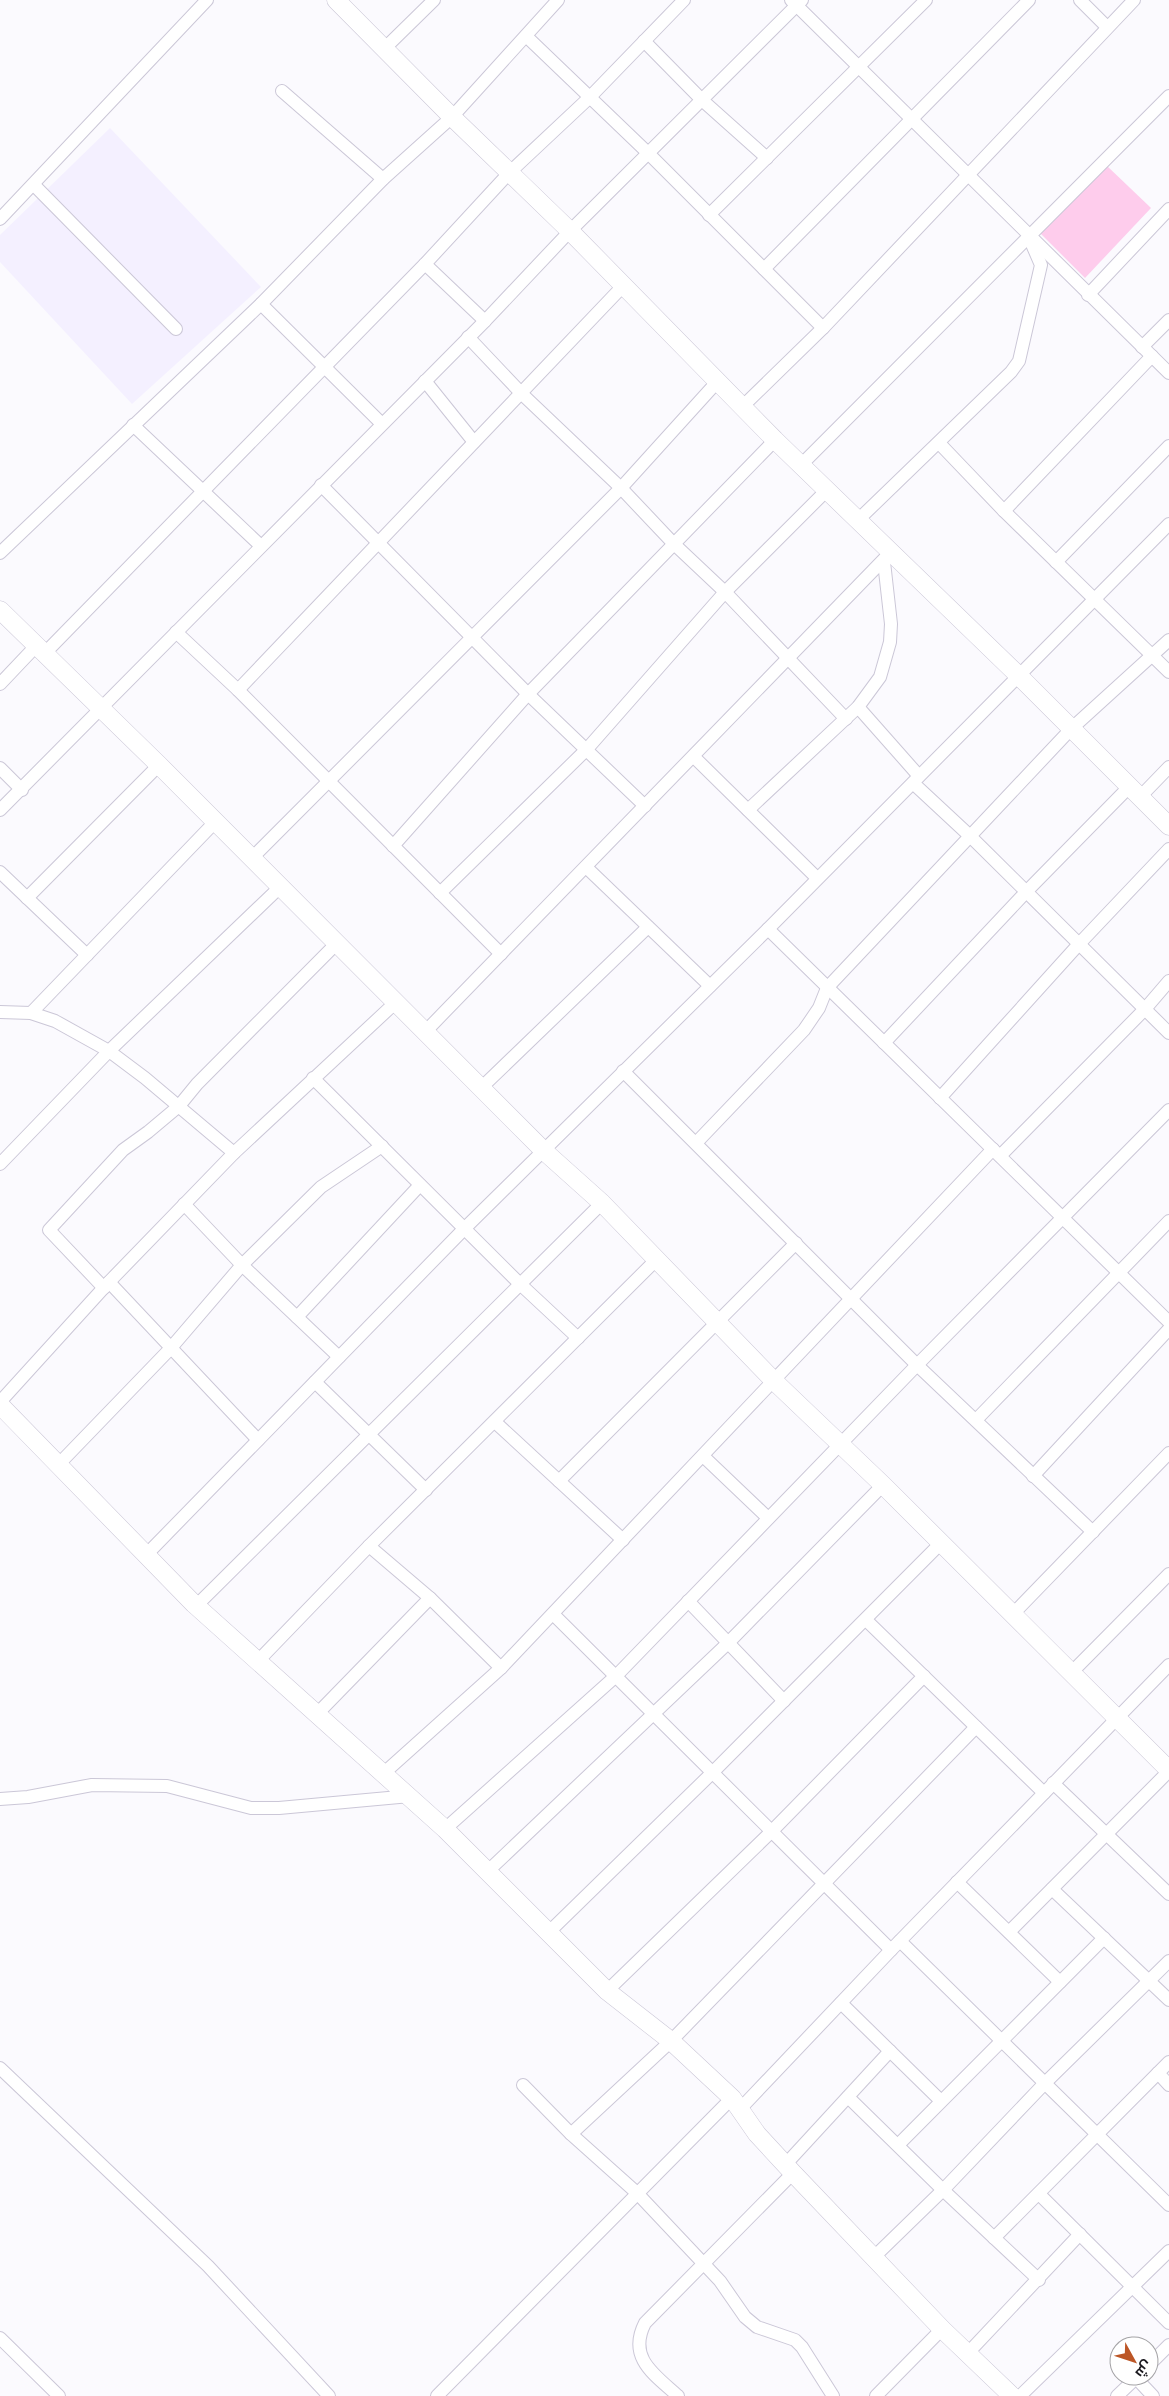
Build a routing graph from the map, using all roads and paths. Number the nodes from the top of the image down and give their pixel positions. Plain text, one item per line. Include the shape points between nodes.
1 (207, 0) edge
2 (336, 0) edge
3 (434, 0) edge
4 (558, 0) edge
5 (684, 0) edge
6 (926, 0) edge
7 (1029, 0) edge
8 (1080, 0) edge
9 (1134, 0) edge
10 (796, 2) edge
11 (1107, 27) junction
12 (526, 36) junction
13 (644, 41) junction
14 (385, 48) junction
15 (857, 68) junction
16 (282, 91) dead end
17 (1169, 96) edge
18 (590, 97) junction
19 (702, 100) junction
20 (452, 117) junction
21 (910, 120) junction
22 (648, 153) junction
23 (767, 158) junction
24 (510, 172) junction
25 (966, 174) junction
26 (383, 179) junction
27 (34, 185) junction
28 (1169, 209) edge
29 (709, 214) junction
30 (0, 219) edge
31 (570, 231) junction
32 (1029, 236) junction
33 (425, 264) junction
34 (764, 269) junction
35 (623, 286) junction
36 (1088, 295) junction
37 (261, 304) junction
38 (1169, 320) edge
39 (485, 321) junction
40 (823, 328) junction
41 (176, 329) dead end
42 (468, 337) junction
43 (1142, 347) junction
44 (1152, 356) junction
45 (325, 367) junction
46 (1169, 373) edge
47 (425, 381) junction
48 (717, 382) junction
49 (522, 394) junction
50 (742, 407) junction
51 (382, 424) junction
52 (133, 426) junction
53 (775, 440) junction
54 (474, 442) junction
55 (939, 443) junction
56 (1169, 446) edge
57 (802, 464) junction
58 (321, 485) junction
59 (622, 488) junction
60 (827, 490) junction
61 (203, 492) junction
62 (1004, 511) junction
63 (858, 520) junction
64 (1169, 524) edge
65 (379, 542) junction
66 (673, 544) junction
67 (261, 546) junction
68 (0, 553) edge
69 (888, 557) junction
70 (1056, 562) junction
71 (725, 592) junction
72 (1095, 600) junction
73 (0, 610) edge
74 (176, 632) junction
75 (474, 638) junction
76 (1169, 640) edge
77 (40, 650) junction
78 (1152, 655) junction
79 (789, 658) junction
80 (1169, 672) edge
81 (1018, 675) junction
82 (0, 684) edge
83 (238, 690) junction
84 (528, 694) junction
85 (858, 707) junction
86 (99, 709) junction
87 (846, 719) junction
88 (1071, 729) junction
89 (587, 749) junction
90 (694, 757) junction
91 (159, 765) junction
92 (1169, 767) edge
93 (0, 768) edge
94 (916, 780) junction
95 (329, 782) junction
96 (22, 790) junction
97 (1135, 792) junction
98 (646, 806) junction
99 (0, 810) edge
100 (748, 810) junction
101 (215, 822) junction
102 (1169, 826) edge
103 (970, 836) junction
104 (393, 846) junction
105 (1169, 849) edge
106 (251, 859) junction
107 (586, 867) junction
108 (0, 872) edge
109 (817, 878) junction
110 (279, 888) junction
111 (1026, 892) junction
112 (440, 893) junction
113 (27, 898) junction
114 (648, 927) junction
115 (768, 929) junction
116 (336, 944) junction
117 (1078, 944) junction
118 (501, 954) junction
119 (87, 955) junction
120 (1169, 981) edge
121 (710, 986) junction
122 (827, 988) junction
123 (395, 1003) junction
124 (1145, 1009) junction
125 (0, 1012) edge
126 (30, 1013) junction
127 (424, 1032) junction
128 (1169, 1033) edge
129 (884, 1043) junction
130 (109, 1051) junction
131 (622, 1071) junction
132 (314, 1078) junction
133 (481, 1088) junction
134 (940, 1098) junction
135 (179, 1106) junction
136 (1169, 1110) edge
137 (696, 1143) junction
138 (382, 1146) junction
139 (544, 1151) junction
140 (234, 1153) junction
141 (996, 1153) junction
142 (0, 1164) edge
143 (420, 1185) junction
144 (602, 1203) junction
145 (184, 1204) junction
146 (1063, 1220) junction
147 (1169, 1221) edge
148 (465, 1228) junction
149 (796, 1243) junction
150 (656, 1260) junction
151 (242, 1264) junction
152 (1118, 1271) junction
153 (519, 1283) junction
154 (106, 1285) junction
155 (850, 1298) junction
156 (297, 1317) junction
157 (717, 1322) junction
158 (1169, 1322) edge
159 (1169, 1329) edge
160 (578, 1338) junction
161 (170, 1349) junction
162 (339, 1358) junction
163 (917, 1365) junction
164 (774, 1381) junction
165 (315, 1382) junction
166 (0, 1404) edge
167 (976, 1420) junction
168 (495, 1422) junction
169 (368, 1433) junction
170 (258, 1440) junction
171 (840, 1444) junction
172 (1169, 1453) edge
173 (703, 1456) junction
174 (58, 1466) junction
175 (1033, 1476) junction
176 (559, 1481) junction
177 (883, 1485) junction
178 (426, 1490) junction
179 (768, 1518) junction
180 (1093, 1532) junction
181 (623, 1540) junction
182 (940, 1544) junction
183 (369, 1546) junction
184 (147, 1554) junction
185 (1169, 1574) edge
186 (430, 1598) junction
187 (688, 1601) junction
188 (197, 1605) junction
189 (553, 1614) junction
190 (1012, 1615) junction
191 (866, 1620) junction
192 (728, 1643) junction
193 (259, 1660) junction
194 (1169, 1665) edge
195 (501, 1668) junction
196 (1072, 1672) junction
197 (616, 1676) junction
198 (924, 1676) junction
199 (784, 1701) junction
200 (318, 1713) junction
201 (654, 1714) junction
202 (1117, 1717) junction
203 (976, 1727) junction
204 (1169, 1771) edge
205 (713, 1772) junction
206 (384, 1773) junction
207 (1053, 1783) junction
208 (1044, 1793) junction
209 (410, 1796) junction
210 (0, 1799) edge
211 (446, 1829) junction
212 (771, 1832) junction
213 (1108, 1835) junction
214 (488, 1871) junction
215 (957, 1882) junction
216 (823, 1884) junction
217 (1052, 1889) junction
218 (1169, 1894) edge
219 (1009, 1932) junction
220 (548, 1933) junction
221 (1104, 1938) junction
222 (895, 1946) junction
223 (1169, 1961) edge
224 (1149, 1980) junction
225 (1060, 1982) junction
226 (607, 1992) junction
227 (1169, 2000) edge
228 (841, 2003) junction
229 (1000, 2040) junction
230 (670, 2041) junction
231 (890, 2051) junction
232 (1169, 2062) edge
233 (0, 2068) edge
234 (1158, 2073) junction
235 (1044, 2084) junction
236 (523, 2085) dead end
237 (1169, 2085) edge
238 (848, 2097) junction
239 (941, 2101) junction
240 (737, 2103) junction
241 (571, 2134) junction
242 (1097, 2134) junction
243 (898, 2145) junction
244 (789, 2169) junction
245 (943, 2190) junction
246 (637, 2193) junction
247 (1040, 2195) junction
248 (1169, 2205) edge
249 (1080, 2234) junction
250 (994, 2238) junction
251 (1169, 2251) edge
252 (873, 2258) junction
253 (702, 2263) junction
254 (1039, 2280) junction
255 (1134, 2286) junction
256 (1169, 2322) edge
257 (942, 2328) junction
258 (0, 2338) edge
259 (1169, 2345) edge
260 (968, 2353) junction
261 (1159, 2355) edge
262 (1128, 2386) edge
263 (1145, 2386) edge
264 (59, 2396) edge
265 (329, 2396) edge
266 (437, 2396) edge
267 (678, 2396) edge
268 (833, 2396) edge
269 (876, 2396) edge
270 (1012, 2396) edge
271 (1020, 2396) edge
272 (1117, 2396) edge
273 (1154, 2396) edge

1 - 27 street
2 - 14 street
3 - 14 street
4 - 12 street
5 - 13 street
6 - 15 street
7 - 21 street
8 - 11 street
9 - 11 street
10 - 15 street
10 - 19 street
11 - 25 street
12 - 18 street
12 - 20 street
13 - 18 street
13 - 19 street
14 - 20 street
15 - 21 street
15 - 23 street
16 - 26 street
17 - 32 street
18 - 22 street
18 - 24 street
19 - 22 street
19 - 23 street
20 - 24 street
20 - 26 street
21 - 25 street
21 - 34 street
22 - 29 street
22 - 31 street
23 - 29 street
24 - 31 street
24 - 33 street
25 - 32 street
25 - 40 street
26 - 37 street
27 - 30 street
27 - 41 street
28 - 36 street
29 - 34 street
31 - 35 street
31 - 39 street
32 - 36 street
32 - 55 street via 1041,265 1019,361
32 - 57 street
33 - 39 street
33 - 45 street
34 - 40 street
35 - 48 street
35 - 49 street
36 - 43 street
37 - 45 street
37 - 52 street
38 - 43 street
39 - 42 street
40 - 50 street
42 - 47 street
42 - 49 street
43 - 44 street
44 - 46 street
44 - 62 street
45 - 51 street
45 - 61 street
47 - 51 street
47 - 54 street
48 - 50 street
48 - 59 street
49 - 54 street
49 - 59 street
50 - 53 street
51 - 58 street
52 - 61 street
52 - 68 street
53 - 57 street
53 - 66 street
54 - 65 street
55 - 62 street
55 - 63 street
56 - 70 street
57 - 60 street
58 - 65 street
58 - 67 street
59 - 66 street
59 - 75 street
60 - 63 street
60 - 71 street
61 - 67 street
61 - 77 street
62 - 70 street
63 - 69 street
64 - 72 street
65 - 75 street
65 - 83 street
66 - 71 street
66 - 84 street
67 - 74 street
69 - 79 street
69 - 81 street
69 - 85 street via 890,642 880,677
70 - 72 street
71 - 79 street
71 - 89 street
72 - 78 street
72 - 81 street
73 - 77 street
74 - 83 street
74 - 86 street
75 - 84 street
75 - 95 street
76 - 78 street
77 - 82 street
77 - 86 street
78 - 80 street
78 - 88 street
79 - 87 street
79 - 90 street
81 - 88 street
81 - 94 street
83 - 95 street
84 - 89 street
84 - 104 street
85 - 87 street
85 - 94 street
86 - 91 street
86 - 96 street
87 - 100 street
88 - 97 street
88 - 103 street
89 - 98 street
89 - 112 street
90 - 98 street
90 - 100 street
91 - 101 street
91 - 113 street
92 - 97 street
93 - 96 street
94 - 103 street
94 - 109 street
95 - 104 street
95 - 106 street
96 - 99 street
97 - 102 street
97 - 111 street
98 - 107 street
100 - 109 street
101 - 106 street
101 - 119 street
103 - 111 street
103 - 122 street
104 - 112 street
105 - 117 street
106 - 110 street
107 - 114 street
107 - 118 street
108 - 113 street
109 - 115 street
110 - 116 street
110 - 130 street
111 - 117 street
111 - 129 street
112 - 118 street
113 - 119 street
114 - 121 street
114 - 133 street
115 - 121 street
115 - 122 street
116 - 123 street
116 - 135 street
117 - 124 street
117 - 134 street
118 - 127 street
119 - 126 street
120 - 124 street
121 - 131 street
122 - 129 street
122 - 137 street via 819,1008 804,1030
123 - 127 street
123 - 132 street
124 - 128 street
124 - 141 street
125 - 126 street
126 - 130 street via 54,1021
127 - 133 street
129 - 134 street
130 - 135 street
130 - 142 street
131 - 137 street
131 - 139 street
132 - 138 street
132 - 140 street
133 - 139 street
134 - 141 street
135 - 140 street
135 - 154 street via 123,1150 49,1230
136 - 146 street
137 - 149 street
138 - 143 street
138 - 151 street via 321,1187
139 - 144 street
139 - 148 street
140 - 145 street
141 - 146 street
141 - 155 street
143 - 148 street
143 - 156 street
144 - 150 street
144 - 153 street
145 - 151 street
145 - 154 street
146 - 152 street
146 - 163 street
147 - 152 street
148 - 153 street
148 - 162 street
149 - 155 street
149 - 157 street
150 - 157 street
150 - 160 street
151 - 156 street
151 - 161 street
152 - 158 street
152 - 167 street
153 - 160 street
153 - 169 street
154 - 161 street
154 - 166 street
155 - 163 street
155 - 164 street
156 - 162 street
157 - 164 street
157 - 176 street
159 - 175 street
160 - 168 street
161 - 170 street
161 - 174 street
162 - 165 street
163 - 167 street
163 - 171 street
164 - 171 street
164 - 173 street
165 - 169 street
165 - 170 street
166 - 174 street
167 - 175 street
168 - 176 street
168 - 178 street
169 - 178 street
169 - 188 street
170 - 184 street
171 - 177 street
171 - 179 street
172 - 180 street
173 - 179 street
173 - 181 street
174 - 184 street
175 - 180 street
176 - 181 street
177 - 182 street
177 - 192 street
178 - 183 street
179 - 187 street
180 - 190 street
181 - 189 street
182 - 190 street
182 - 191 street
183 - 186 street
183 - 193 street
184 - 188 street
185 - 196 street
186 - 195 street
186 - 200 street
187 - 192 street
187 - 197 street
188 - 193 street
189 - 195 street
189 - 197 street
190 - 196 street
191 - 198 street
191 - 199 street
192 - 199 street
192 - 201 street
193 - 200 street
194 - 202 street
195 - 206 street
196 - 202 street
197 - 201 street
197 - 211 street
198 - 203 street
198 - 212 street
199 - 205 street
200 - 206 street
201 - 205 street
201 - 214 street
202 - 204 street
202 - 207 street
203 - 208 street
203 - 216 street
204 - 213 street
205 - 212 street
205 - 220 street
206 - 209 street
207 - 208 street
207 - 213 street
208 - 215 street
209 - 210 street via 251,1808 167,1786 92,1785
209 - 211 street
211 - 214 street
212 - 216 street
212 - 226 street
213 - 217 street
213 - 218 street
214 - 220 street
215 - 219 street
215 - 222 street
216 - 222 street
216 - 230 street
217 - 219 street
217 - 221 street
219 - 225 street
220 - 226 street
221 - 224 street
221 - 225 street
222 - 228 street
222 - 229 street
223 - 224 street
224 - 227 street
224 - 235 street
225 - 229 street
226 - 230 street
228 - 231 street
228 - 240 street
229 - 235 street
229 - 239 street
230 - 240 street
230 - 241 street
231 - 238 street
231 - 239 street
232 - 234 street
233 - 265 street via 208,2266
234 - 237 street
234 - 242 street
235 - 242 street
235 - 245 street
236 - 241 street
238 - 243 street
238 - 244 street
239 - 243 street
240 - 244 street via 757,2134
240 - 246 street
241 - 246 street
242 - 247 street
242 - 248 street
243 - 245 street
244 - 252 street
244 - 253 street
245 - 250 street
245 - 252 street
246 - 253 street
246 - 266 street
247 - 249 street
247 - 250 street
249 - 254 street
249 - 255 street
250 - 254 street
251 - 255 street
252 - 257 street
253 - 267 street via 650,2316 639,2338 640,2354 648,2368
253 - 268 street via 757,2327 799,2343
254 - 260 street
255 - 256 street
255 - 271 street
257 - 260 street
257 - 269 street
258 - 264 street
259 - 261 street
260 - 270 street
262 - 272 street
263 - 273 street

